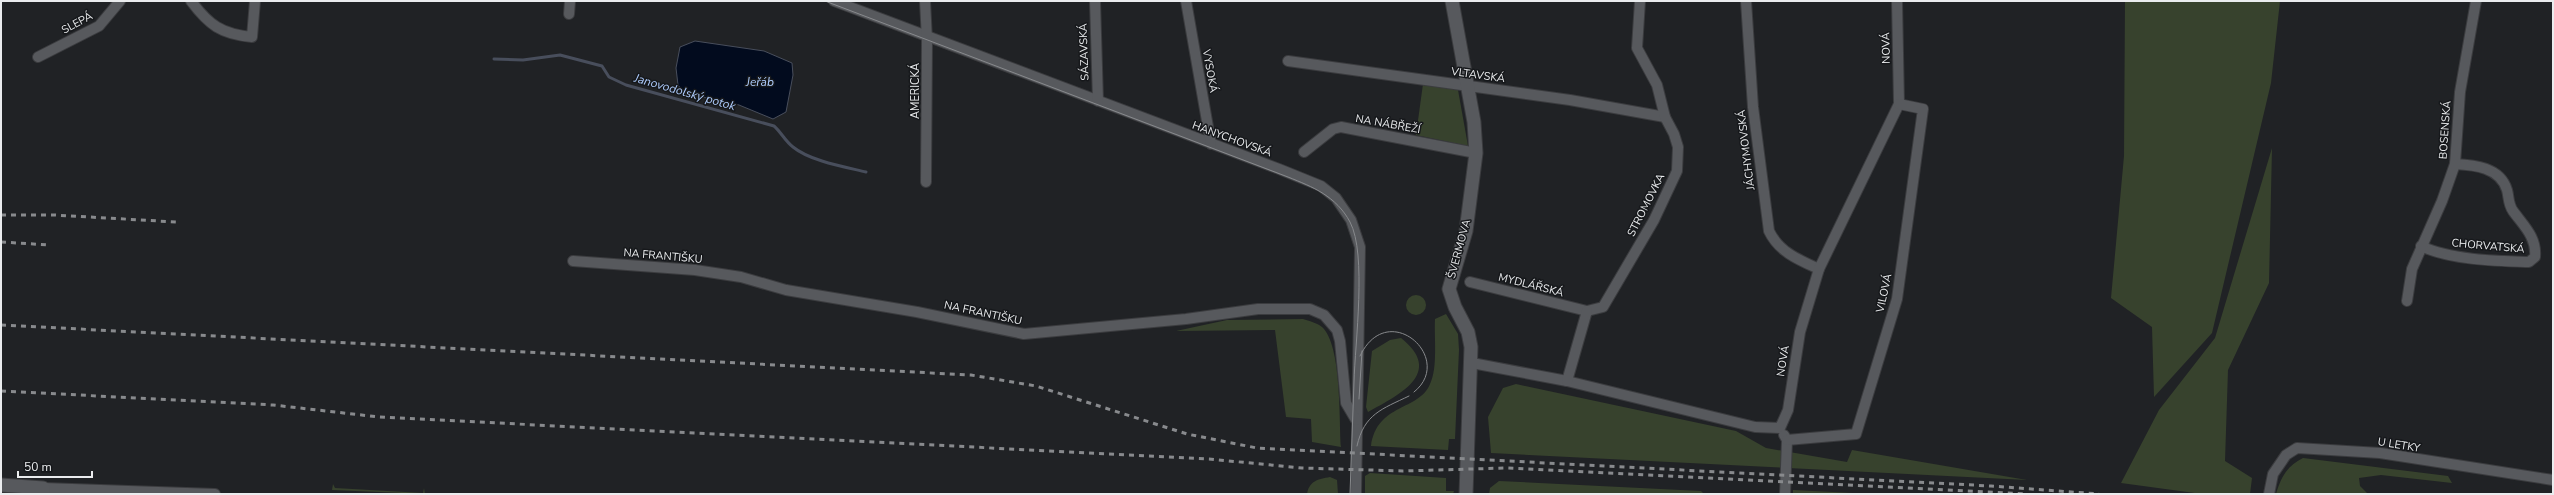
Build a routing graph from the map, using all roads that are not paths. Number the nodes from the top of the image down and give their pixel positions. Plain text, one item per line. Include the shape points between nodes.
1 (120, 1) edge
2 (191, 1) edge
3 (255, 1) edge
4 (570, 1) edge
5 (834, 1) edge
6 (925, 1) edge
7 (1095, 1) edge
8 (1186, 1) edge
9 (1452, 1) edge
10 (1640, 1) edge
11 (1746, 1) edge
12 (1898, 1) edge
13 (2476, 1) edge
14 (569, 14) dead end
15 (927, 36) junction
16 (38, 57) dead end
17 (1288, 60) dead end
18 (1467, 86) junction
19 (1098, 101) junction
20 (1899, 104) junction
21 (1665, 117) junction
22 (1211, 144) junction
23 (1304, 152) dead end
24 (1476, 153) junction
25 (2455, 164) junction
26 (926, 182) dead end
27 (2421, 246) junction
28 (573, 261) dead end
29 (1819, 269) junction
30 (1470, 282) dead end
31 (2407, 301) dead end
32 (1587, 312) junction
33 (1472, 363) junction
34 (1567, 381) junction
35 (1356, 420) junction
36 (1780, 428) junction
37 (1787, 440) junction
38 (2553, 480) edge
39 (1, 485) edge
40 (43, 491) edge
41 (215, 494) edge
42 (1356, 494) edge
43 (1466, 494) edge
44 (1785, 494) edge
45 (2269, 494) edge

1 - 16 street, SLEPÁ via 100,26
2 - 3 street via 203,18 221,31 252,37
4 - 14 street
5 - 15 street, HANYCHOVSKÁ
6 - 15 street, AMERICKÁ
7 - 19 street, SÁZAVSKÁ
8 - 22 street, VYSOKÁ
9 - 18 street, ŠVERMOVA
10 - 21 street, STROMOVKA via 1636,48 1657,85
11 - 29 street, JÁCHYMOVSKÁ via 1753,107 1769,231 1780,247
12 - 20 street, NOVÁ
13 - 25 street, BOSENSKÁ via 2460,92
15 - 19 street, HANYCHOVSKÁ
15 - 26 street, AMERICKÁ
17 - 18 street, VLTAVSKÁ
18 - 21 street, VLTAVSKÁ via 1570,100
18 - 24 street, ŠVERMOVA via 1474,122
19 - 22 street, HANYCHOVSKÁ
20 - 29 street, NOVÁ
20 - 37 street, VILOVÁ via 1923,109 1897,299 1856,434
21 - 32 street, STROMOVKA via 1678,147 1677,171 1654,220 1603,307
22 - 35 street, HANYCHOVSKÁ via 1321,186 1336,198 1351,220 1360,247 1362,263
23 - 24 street, NA NÁBŘEŽÍ via 1333,129 1341,127
24 - 33 street, ŠVERMOVA via 1466,231 1449,289 1468,332
25 - 27 street, BOSENSKÁ via 2442,201
25 - 27 street, CHORVATSKÁ via 2485,168 2500,179 2507,188 2512,210 2528,229 2536,248 2535,256 2529,262 2514,262 2449,255
27 - 31 street, BOSENSKÁ via 2412,269
28 - 35 street, NA FRANTIŠKU via 695,270 741,277 786,290 1024,334 1186,319 1258,309 1310,309 1324,315 1337,330 1346,403
29 - 36 street, NOVÁ via 1800,332 1788,410
30 - 32 street, MYDLÁŘSKÁ
32 - 34 street
33 - 34 street
33 - 43 street, ŠVERMOVA
34 - 36 street via 1755,427
35 - 42 street, HANYCHOVSKÁ
36 - 37 street
37 - 44 street
38 - 45 street, U LETKY via 2380,453 2298,448 2286,455 2273,474
39 - 40 street
40 - 41 street

